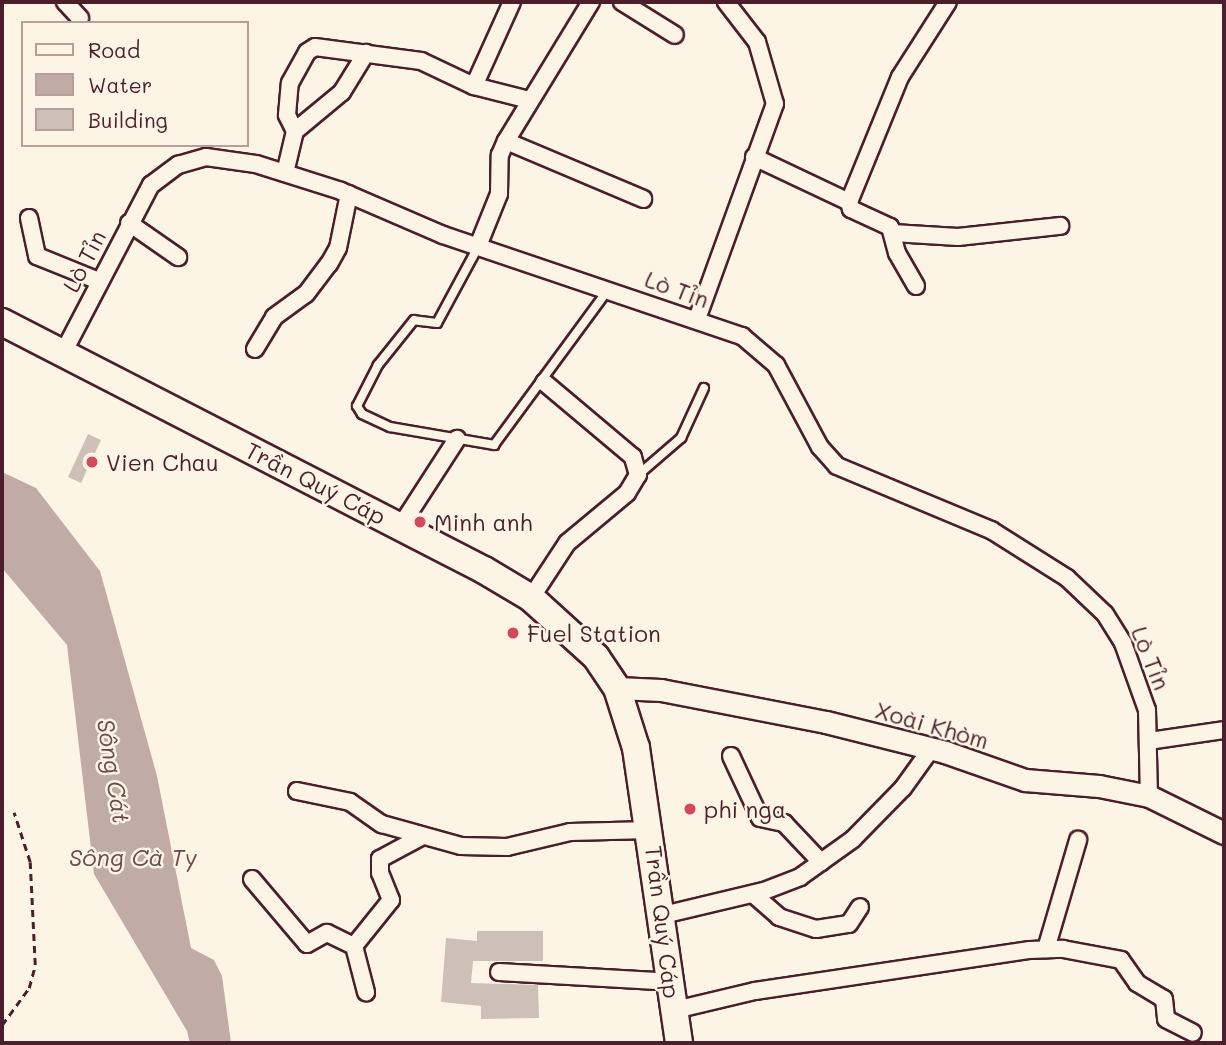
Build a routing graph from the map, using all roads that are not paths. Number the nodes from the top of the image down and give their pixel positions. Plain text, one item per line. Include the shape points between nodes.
1 (65, 2) edge
2 (512, 2) edge
3 (591, 2) edge
4 (622, 2) edge
5 (726, 2) edge
6 (948, 2) edge
7 (80, 18) dead end
8 (675, 35) dead end
9 (366, 53) junction
10 (474, 86) junction
11 (529, 100) junction
12 (295, 131) junction
13 (506, 141) junction
14 (754, 157) junction
15 (285, 173) junction
16 (349, 194) junction
17 (643, 199) dead end
18 (849, 202) junction
19 (29, 218) dead end
20 (128, 223) junction
21 (1060, 226) dead end
22 (893, 233) junction
23 (478, 246) junction
24 (178, 257) dead end
25 (99, 281) junction
26 (916, 286) dead end
27 (609, 289) junction
28 (696, 319) junction
29 (2, 322) edge
30 (255, 349) dead end
31 (63, 353) junction
32 (544, 382) junction
33 (704, 388) dead end
34 (457, 439) junction
35 (638, 475) junction
36 (400, 527) junction
37 (531, 598) junction
38 (617, 688) junction
39 (1224, 730) edge
40 (1149, 741) junction
41 (931, 749) junction
42 (731, 756) dead end
43 (297, 791) dead end
44 (1149, 796) junction
45 (651, 830) junction
46 (1224, 833) edge
47 (421, 837) junction
48 (1078, 840) dead end
49 (821, 862) junction
50 (252, 880) dead end
51 (753, 894) junction
52 (860, 907) dead end
53 (663, 915) junction
54 (354, 946) junction
55 (1046, 949) junction
56 (499, 972) dead end
57 (670, 982) junction
58 (366, 992) dead end
59 (675, 1010) junction
60 (1193, 1033) dead end
61 (679, 1043) edge

1 - 7 street
2 - 10 street
3 - 11 street
4 - 8 street
5 - 14 street via 757,42 774,98
6 - 18 street via 900,77
9 - 10 street via 421,61
9 - 12 street via 342,92
9 - 12 street via 325,47 307,52 290,83 286,104
10 - 11 street
11 - 13 street
12 - 15 street
13 - 17 street
13 - 23 street via 499,194
14 - 18 street
14 - 28 street
15 - 16 street, Lò Tỉn
15 - 20 street, Lò Tỉn via 219,157 189,161 151,185
16 - 23 street, Lò Tỉn
16 - 30 street via 330,264 306,294 274,317
18 - 22 street via 851,209 890,227
19 - 25 street via 37,256
20 - 24 street
20 - 25 street, Lò Tỉn
21 - 22 street via 958,237
22 - 26 street via 897,253
23 - 27 street, Lò Tỉn
23 - 34 lane via 437,323 414,320 378,365 357,405 362,414 390,427
25 - 31 street, Lò Tỉn
27 - 28 street, Lò Tỉn
27 - 32 lane
28 - 40 street, Lò Tỉn via 742,336 767,354 820,447 837,466 991,530 1067,578 1091,600 1123,643 1146,710
29 - 31 main road, Trần Quý Cáp
31 - 36 main road, Trần Quý Cáp
32 - 34 lane via 499,443
32 - 35 street via 633,457
33 - 35 lane via 681,438
34 - 36 street
35 - 37 street via 627,493 567,543
36 - 37 main road, Trần Quý Cáp
37 - 38 main road, Trần Quý Cáp via 582,643
38 - 41 street, Xoài Khòm via 662,690 792,715
38 - 45 main road, Trần Quý Cáp via 631,727
39 - 40 street
40 - 44 street, Lò Tỉn via 1145,767
41 - 44 street, Xoài Khòm via 1025,780 1099,786
41 - 49 street via 903,789 853,839
42 - 49 street via 760,818 784,823
43 - 47 street via 357,804 373,820
44 - 46 street, Xoài Khòm
45 - 47 street via 570,832 488,848
45 - 53 main road, Trần Quý Cáp
47 - 54 street via 380,859 380,873 391,900
48 - 55 street
49 - 51 street via 800,877
50 - 54 street via 307,944 327,933
51 - 52 street via 779,917 816,929 849,924
51 - 53 street
53 - 57 main road, Trần Quý Cáp
54 - 58 street
55 - 59 street via 755,991
55 - 60 street via 1121,960 1137,983 1164,999 1166,1019
56 - 57 street
57 - 59 main road, Trần Quý Cáp
59 - 61 main road, Trần Quý Cáp

